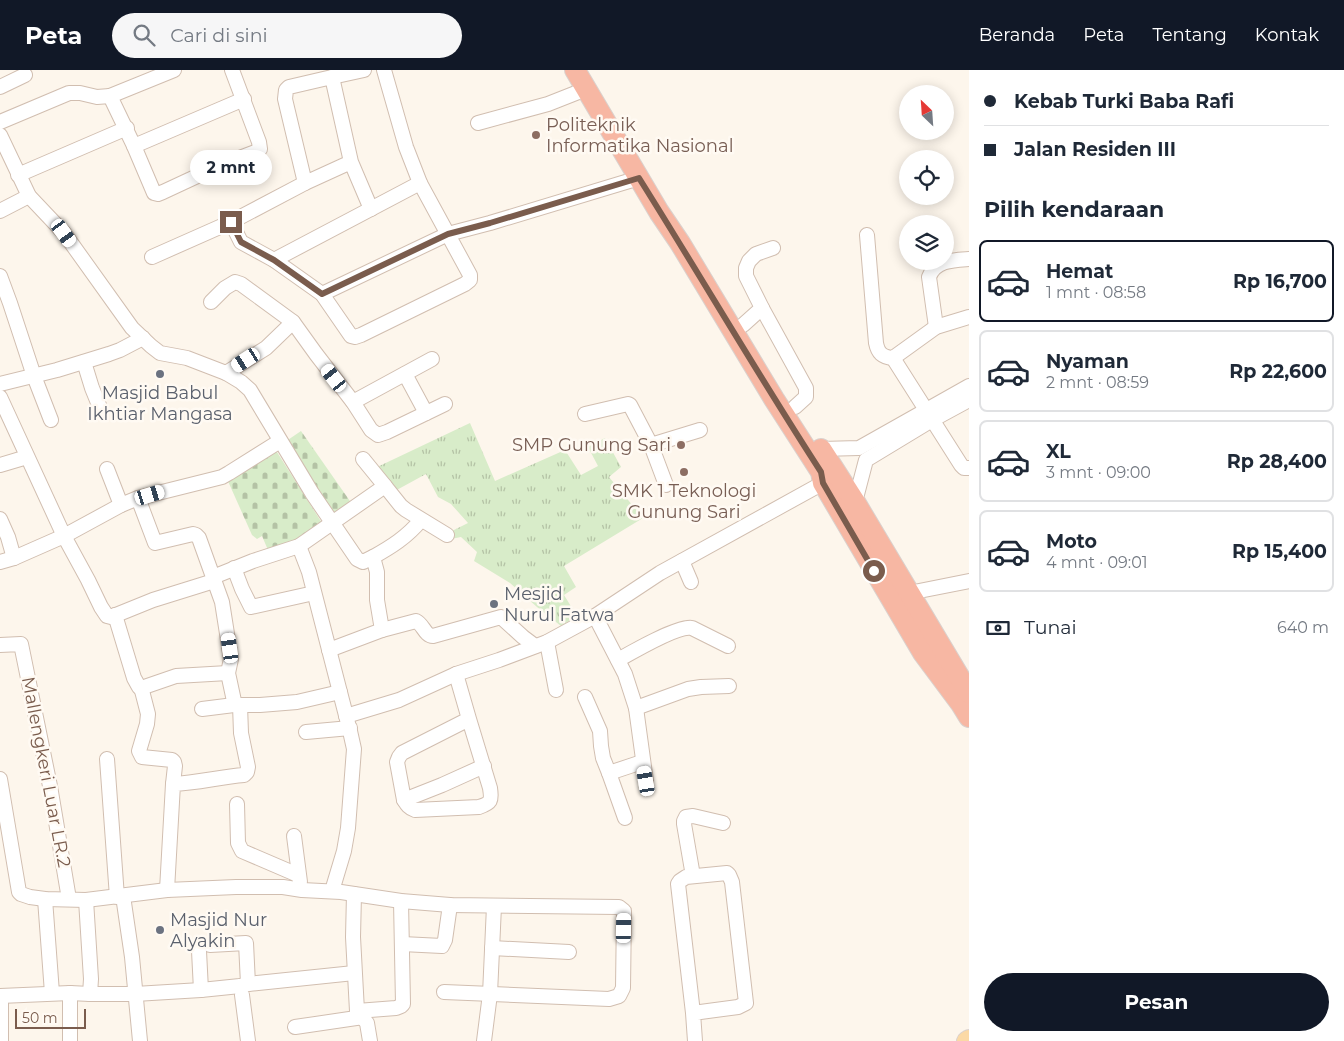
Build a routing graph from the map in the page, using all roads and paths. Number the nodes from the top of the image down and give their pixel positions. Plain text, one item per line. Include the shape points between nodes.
1 (174, 70) edge
2 (232, 70) edge
3 (364, 70) edge
4 (384, 70) edge
5 (575, 70) edge
6 (25, 75) dead end
7 (332, 77) junction
8 (588, 79) edge
9 (0, 86) edge
10 (110, 96) junction
11 (244, 99) junction
12 (0, 122) edge
13 (478, 123) dead end
14 (127, 128) junction
15 (0, 136) edge
16 (134, 146) junction
17 (351, 162) junction
18 (18, 175) junction
19 (633, 179) junction
20 (305, 183) junction
21 (420, 183) junction
22 (29, 196) junction
23 (372, 208) junction
24 (0, 211) edge
25 (231, 222) junction
26 (448, 234) junction
27 (867, 234) dead end
28 (686, 239) junction
29 (773, 248) dead end
30 (152, 257) dead end
31 (969, 259) edge
32 (274, 260) junction
33 (0, 276) edge
34 (322, 294) junction
35 (211, 302) dead end
36 (762, 308) junction
37 (969, 318) edge
38 (293, 322) junction
39 (743, 325) junction
40 (936, 327) junction
41 (142, 338) junction
42 (893, 358) junction
43 (432, 359) dead end
44 (84, 362) junction
45 (226, 373) junction
46 (405, 374) junction
47 (34, 376) junction
48 (0, 384) edge
49 (969, 386) edge
50 (0, 397) edge
51 (969, 400) edge
52 (353, 402) junction
53 (445, 404) dead end
54 (795, 407) junction
55 (101, 410) dead end
56 (426, 413) junction
57 (585, 414) dead end
58 (929, 415) junction
59 (51, 420) dead end
60 (700, 430) dead end
61 (280, 441) junction
62 (651, 446) junction
63 (821, 448) junction
64 (862, 454) junction
65 (27, 457) junction
66 (363, 459) dead end
67 (0, 465) edge
68 (969, 468) edge
69 (107, 469) dead end
70 (823, 483) junction
71 (666, 485) dead end
72 (385, 486) junction
73 (138, 498) junction
74 (855, 502) junction
75 (121, 505) junction
76 (0, 518) edge
77 (421, 520) junction
78 (332, 522) junction
79 (447, 535) dead end
80 (64, 536) junction
81 (298, 546) junction
82 (373, 557) junction
83 (7, 560) edge
84 (682, 561) junction
85 (234, 568) junction
86 (213, 579) junction
87 (969, 581) edge
88 (692, 582) dead end
89 (969, 589) edge
90 (314, 593) junction
91 (911, 597) junction
92 (115, 615) junction
93 (595, 616) junction
94 (382, 630) junction
95 (541, 644) junction
96 (0, 646) edge
97 (728, 646) dead end
98 (329, 650) junction
99 (618, 660) junction
100 (228, 673) junction
101 (456, 674) junction
102 (729, 686) dead end
103 (141, 688) junction
104 (556, 690) dead end
105 (340, 692) junction
106 (585, 697) dead end
107 (967, 704) edge
108 (237, 705) junction
109 (202, 708) dead end
110 (636, 708) junction
111 (469, 719) junction
112 (348, 722) junction
113 (306, 732) dead end
114 (107, 759) dead end
115 (642, 762) junction
116 (484, 766) junction
117 (608, 772) junction
118 (0, 779) edge
119 (646, 781) dead end
120 (173, 784) junction
121 (404, 800) junction
122 (237, 804) dead end
123 (625, 818) dead end
124 (723, 823) dead end
125 (294, 836) dead end
126 (298, 874) junction
127 (693, 876) junction
128 (167, 890) junction
129 (302, 890) junction
130 (332, 891) junction
131 (354, 894) junction
132 (120, 896) junction
133 (45, 899) junction
134 (69, 900) junction
135 (86, 900) junction
136 (401, 901) junction
137 (450, 905) junction
138 (494, 906) junction
139 (402, 944) junction
140 (492, 948) junction
141 (570, 952) dead end
142 (354, 973) junction
143 (202, 990) junction
144 (245, 990) junction
145 (70, 992) junction
146 (444, 992) dead end
147 (52, 993) junction
148 (90, 994) junction
149 (135, 994) junction
150 (490, 994) junction
151 (0, 996) edge
152 (693, 1013) junction
153 (360, 1014) junction
154 (295, 1027) dead end
155 (969, 1039) edge
156 (1, 1041) edge
157 (70, 1041) edge
158 (140, 1041) edge
159 (248, 1041) edge
160 (370, 1041) edge
161 (484, 1041) edge
162 (695, 1041) edge
163 (966, 1041) edge

1 - 10 street
2 - 11 street
3 - 7 street
4 - 21 street
5 - 8 highway
6 - 9 street
7 - 17 street
7 - 20 street via 289,87 286,93
8 - 13 street via 548,104
8 - 19 highway
8 - 28 highway via 660,188
10 - 12 street via 69,93
10 - 14 street
11 - 16 street
11 - 16 street via 260,149 163,192 154,193
14 - 16 street
14 - 18 street
15 - 18 street
17 - 20 street
17 - 23 street
18 - 22 street
19 - 26 street
19 - 28 highway
20 - 25 street
21 - 23 street
21 - 26 street
22 - 24 street
22 - 41 street via 64,233
23 - 32 street
25 - 30 street
25 - 32 street via 241,242
26 - 34 street
26 - 34 street via 470,280 358,336 351,336
27 - 42 street via 876,343 883,356
28 - 39 highway
28 - 70 highway via 774,399 821,472
29 - 36 street via 756,254 746,268 746,276
31 - 40 street via 940,263 930,272
32 - 34 street
33 - 47 street
35 - 38 street via 235,282
36 - 39 street
36 - 54 street via 806,388 806,397
37 - 40 street
38 - 45 street via 266,348
38 - 52 street
39 - 54 highway
40 - 42 street
41 - 44 street via 120,350
41 - 45 street via 160,352
42 - 58 street
43 - 46 street
44 - 47 street
44 - 55 street
45 - 61 street via 250,390
46 - 52 street
46 - 56 street
47 - 48 street
47 - 59 street
49 - 58 street
50 - 65 street
51 - 58 street
52 - 56 street via 368,426 378,434
53 - 56 street
54 - 63 highway
57 - 62 street via 630,404
58 - 64 street
58 - 68 street via 961,465
60 - 62 street
61 - 73 street via 222,477
61 - 78 street
62 - 71 street
63 - 64 street
63 - 74 highway
64 - 74 street
65 - 67 street
65 - 80 street
66 - 72 street
69 - 75 street
70 - 84 street
70 - 107 highway via 923,654
72 - 77 street via 401,506
72 - 78 street
73 - 75 street
73 - 86 street via 154,543 196,535
74 - 91 highway
75 - 80 street
76 - 83 street via 8,537
77 - 79 street
77 - 82 street via 396,544
78 - 81 street
78 - 82 street via 358,561
80 - 83 street
80 - 92 street via 101,607 107,616
81 - 85 street
81 - 90 street
82 - 94 street
84 - 88 street
84 - 93 street
85 - 86 street
85 - 90 street via 251,607
86 - 92 street
86 - 100 street via 228,630 231,659
87 - 91 street
89 - 91 street
90 - 98 street
91 - 107 highway
92 - 103 street via 134,678
93 - 95 street
93 - 99 street
94 - 95 street via 413,621 433,636 501,617 522,637
94 - 98 street
95 - 101 street
95 - 104 street
96 - 134 street, Mallengkeri Luar LR.2 via 21,644
97 - 99 street via 686,627
98 - 105 street
99 - 110 street
100 - 103 street via 176,676
100 - 108 street
101 - 111 street
101 - 112 street
102 - 110 street via 688,689
103 - 120 street via 148,714 139,751 142,757 172,760 175,766
105 - 108 street via 297,702
105 - 112 street
106 - 117 street via 600,731 600,746
108 - 109 street
108 - 120 street via 248,767 246,773
110 - 115 street
111 - 116 street
111 - 121 street via 402,753 397,765
112 - 113 street
112 - 130 street via 354,748 348,828
114 - 132 street
115 - 117 street
115 - 119 street
116 - 121 street
116 - 121 street via 491,794 487,804 458,809 415,810
117 - 123 street
118 - 133 street via 19,892
120 - 128 street
122 - 126 street via 238,843 242,850
124 - 127 street via 693,816 684,819
125 - 126 street
126 - 129 street
127 - 152 street via 683,878 678,884
127 - 152 street via 725,873 730,877 746,1001 738,1008
128 - 129 street via 283,887
128 - 132 street
129 - 130 street
130 - 131 street
131 - 136 street
131 - 142 street
132 - 135 street
132 - 149 street via 132,957
133 - 134 street
133 - 147 street
134 - 135 street
135 - 148 street
136 - 137 street
136 - 139 street
137 - 138 street
137 - 139 street via 442,946
138 - 140 street
138 - 150 street via 622,908 623,988 619,996 609,999
139 - 153 street via 403,1004
140 - 141 street
140 - 150 street
142 - 144 street
142 - 153 street
143 - 144 street via 240,986
143 - 144 street via 205,948 246,943
143 - 149 street
144 - 159 street
145 - 147 street
145 - 148 street
145 - 157 street
146 - 150 street
147 - 151 street
148 - 149 street
149 - 158 street
150 - 161 street
151 - 156 street
152 - 162 street
153 - 154 street
153 - 160 street via 367,1023
155 - 163 main road

